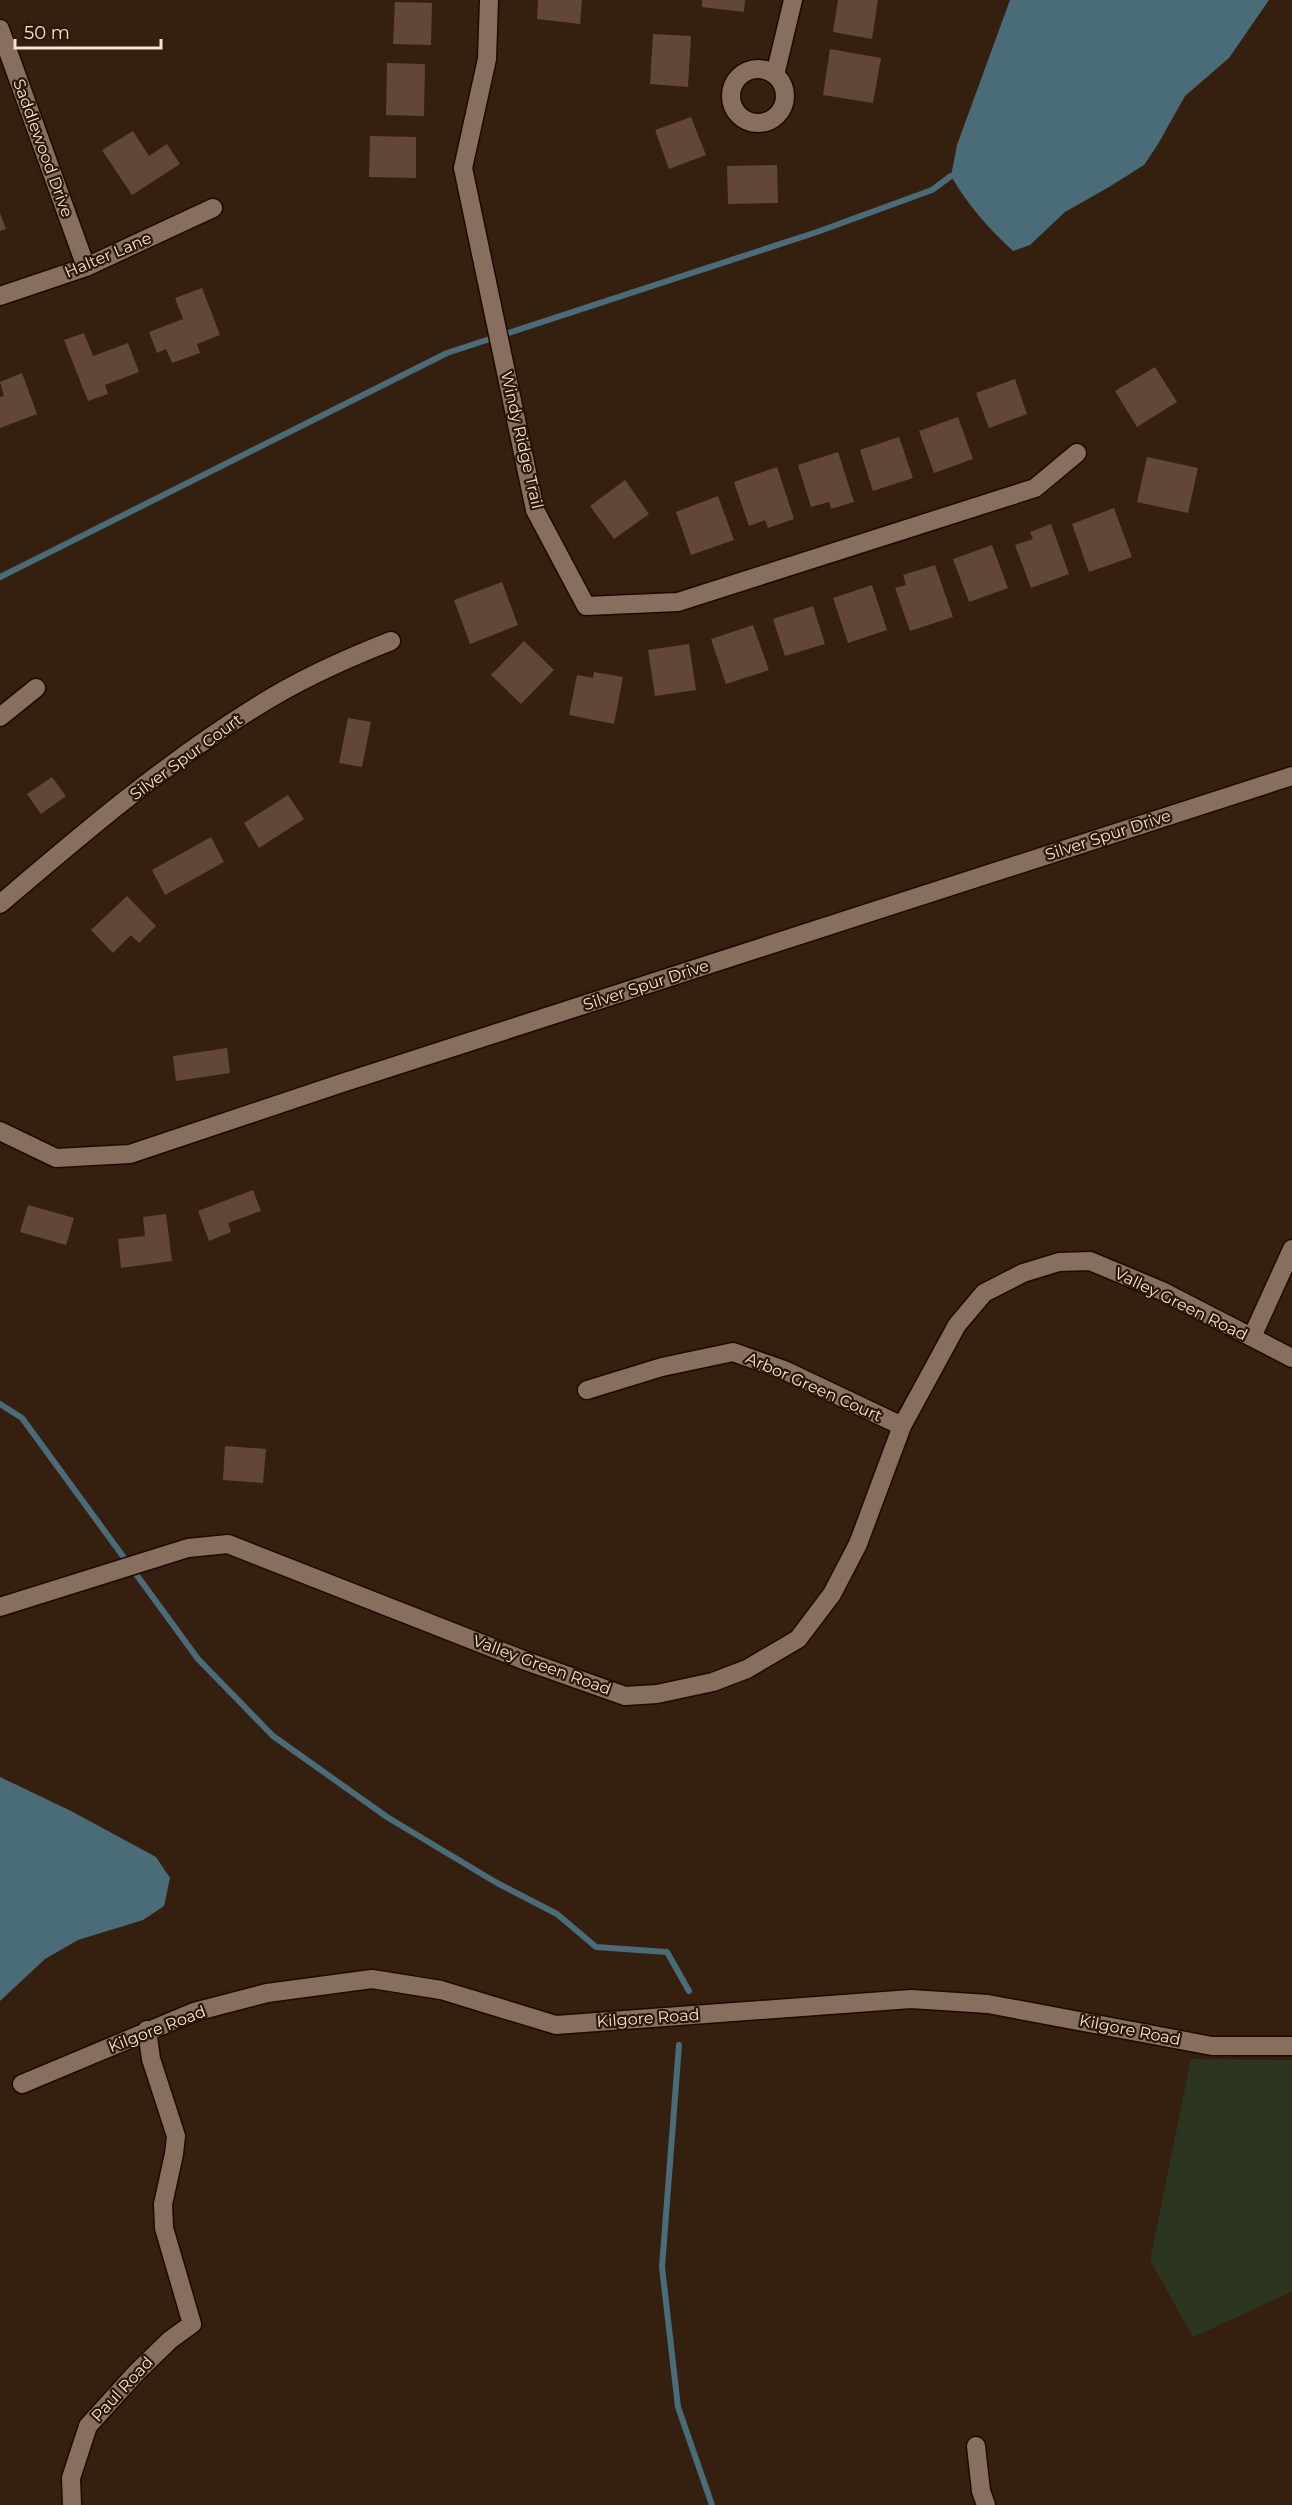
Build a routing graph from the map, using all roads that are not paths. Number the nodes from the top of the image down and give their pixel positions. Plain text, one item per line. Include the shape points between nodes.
1 (489, 0) edge
2 (793, 0) edge
3 (0, 29) edge
4 (775, 75) dead end
5 (213, 208) dead end
6 (86, 267) junction
7 (0, 296) edge
8 (1077, 453) dead end
9 (391, 641) dead end
10 (36, 688) dead end
11 (0, 717) edge
12 (1292, 776) edge
13 (0, 904) edge
14 (0, 1131) edge
15 (1292, 1249) edge
16 (1252, 1337) junction
17 (1292, 1358) edge
18 (587, 1390) dead end
19 (902, 1426) junction
20 (0, 1606) edge
21 (147, 2031) junction
22 (1292, 2046) edge
23 (22, 2084) dead end
24 (976, 2446) dead end
25 (72, 2505) edge
26 (986, 2505) edge

1 - 8 street, Windy Ridge Trail via 487,59 463,168 536,510 586,606 689,599 1035,488
2 - 4 street
3 - 6 street, Saddlewood Drive
5 - 6 street, Halter Lane
6 - 7 street, Halter Lane
9 - 13 street, Silver Spur Court via 341,661 257,706 157,775
10 - 11 street
12 - 14 street, Silver Spur Drive via 130,1154 56,1158
15 - 16 street
16 - 17 street, Valley Green Road
16 - 19 street, Valley Green Road via 1162,1291 1090,1262 1059,1262 1023,1273 984,1293 957,1324
18 - 19 street, Arbor Green Court via 662,1367 733,1352 784,1370
19 - 20 street, Valley Green Road via 858,1544 832,1594 798,1639 747,1669 713,1682 657,1694 625,1696 228,1544 188,1548
21 - 22 street, Kilgore Road via 194,2012 267,1993 372,1979 441,1990 556,2025 910,1999 988,2004 1212,2046
21 - 23 street, Kilgore Road
21 - 25 street, Paul Road via 151,2059 176,2136 163,2204 164,2228 192,2324 136,2373 88,2426 71,2478
24 - 26 street

